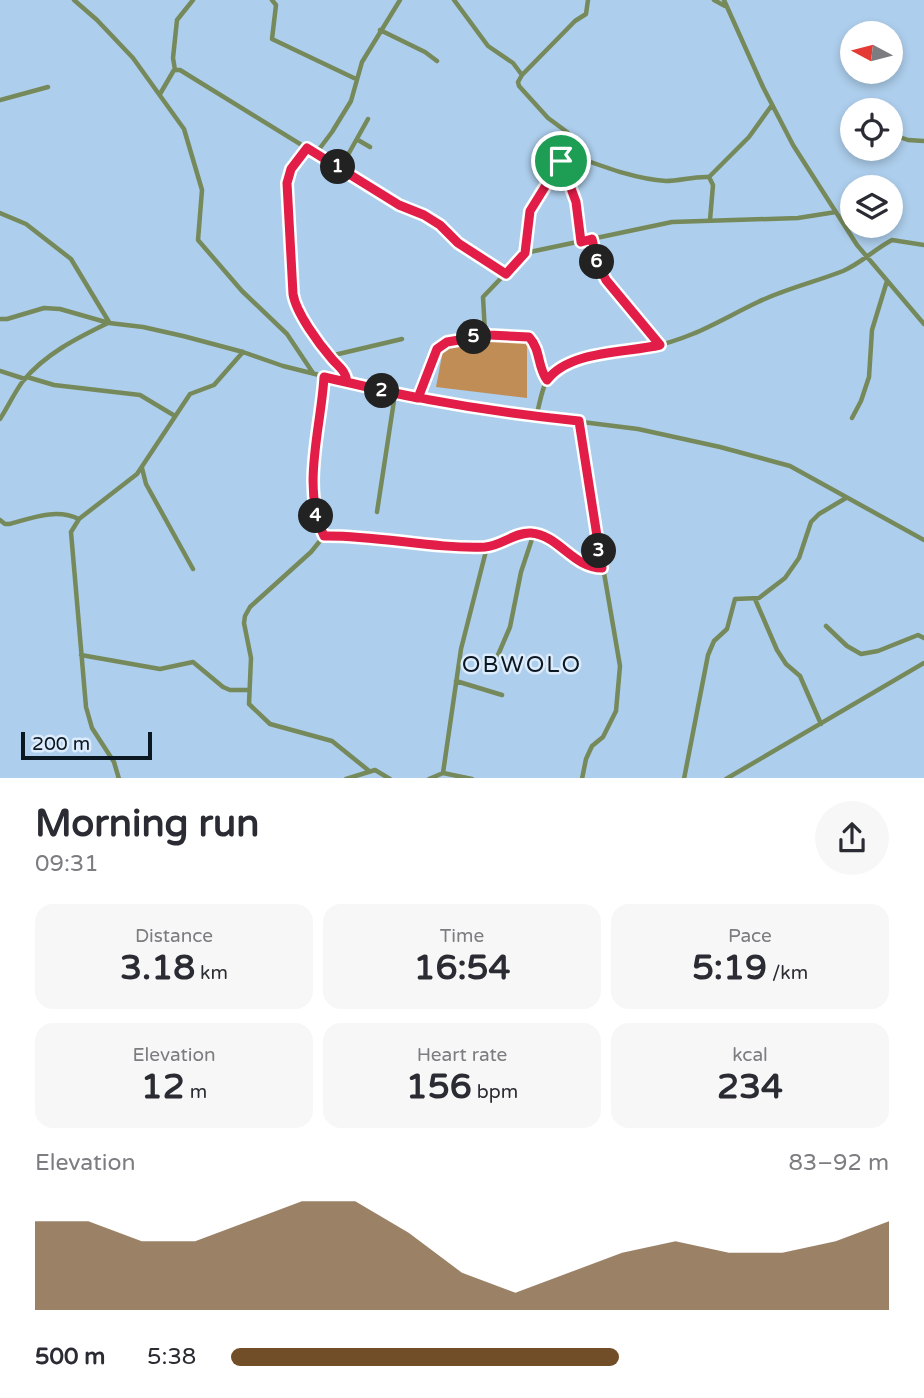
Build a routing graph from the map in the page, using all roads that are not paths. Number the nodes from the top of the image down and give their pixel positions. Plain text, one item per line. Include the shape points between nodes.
1 (74, 0) edge
2 (193, 0) edge
3 (272, 0) edge
4 (400, 0) edge
5 (454, 0) edge
6 (589, 0) edge
7 (714, 0) edge
8 (724, 0) edge
9 (726, 7) junction
10 (380, 30) junction
11 (437, 61) dead end
12 (175, 70) junction
13 (522, 75) junction
14 (356, 79) junction
15 (48, 87) dead end
16 (160, 94) junction
17 (0, 100) edge
18 (772, 105) junction
19 (368, 119) dead end
20 (903, 138) edge
21 (358, 141) junction
22 (924, 141) edge
23 (370, 147) dead end
24 (307, 148) junction
25 (314, 151) junction
26 (566, 153) junction
27 (561, 161) junction
28 (341, 169) junction
29 (709, 177) junction
30 (836, 212) junction
31 (0, 213) edge
32 (710, 220) junction
33 (592, 239) junction
34 (581, 242) junction
35 (924, 245) edge
36 (525, 253) junction
37 (867, 257) junction
38 (506, 274) junction
39 (887, 281) junction
40 (0, 318) edge
41 (109, 323) junction
42 (924, 324) edge
43 (485, 333) junction
44 (402, 339) dead end
45 (660, 345) junction
46 (243, 352) junction
47 (330, 356) junction
48 (0, 371) edge
49 (314, 374) junction
50 (324, 377) junction
51 (26, 378) junction
52 (547, 380) junction
53 (347, 382) junction
54 (395, 394) junction
55 (418, 398) junction
56 (175, 416) junction
57 (536, 417) junction
58 (852, 418) dead end
59 (0, 419) edge
60 (579, 421) junction
61 (142, 467) junction
62 (846, 498) junction
63 (377, 512) dead end
64 (79, 519) junction
65 (1, 522) edge
66 (534, 533) junction
67 (324, 536) junction
68 (924, 540) edge
69 (487, 547) junction
70 (602, 568) junction
71 (193, 569) dead end
72 (755, 600) junction
73 (827, 626) dead end
74 (924, 638) edge
75 (81, 655) junction
76 (498, 655) dead end
77 (924, 663) edge
78 (456, 681) junction
79 (249, 690) junction
80 (502, 695) dead end
81 (821, 724) junction
82 (368, 770) junction
83 (443, 774) junction
84 (119, 778) edge
85 (348, 778) edge
86 (388, 778) edge
87 (432, 778) edge
88 (466, 778) edge
89 (582, 778) edge
90 (684, 778) edge
91 (728, 778) edge

1 - 16 street via 133,58
2 - 12 street via 177,20
3 - 14 street via 276,5 272,39
4 - 10 street
5 - 13 street via 488,46
6 - 13 street via 586,14
7 - 9 street
8 - 9 street
9 - 18 street
10 - 11 street
10 - 14 street
12 - 16 street
12 - 24 street
13 - 26 street via 519,86 570,137
14 - 25 street via 351,101
15 - 17 street
16 - 49 street via 184,129 202,190 198,240 287,334
18 - 29 street via 749,137
18 - 30 street
19 - 21 street
20 - 22 street
21 - 23 street
21 - 28 street
24 - 25 street
24 - 47 street via 287,183 293,294
25 - 28 street
26 - 27 street
26 - 29 street via 667,181
27 - 34 street via 576,202
27 - 36 street via 530,211
28 - 38 street via 440,225 458,243
29 - 32 street via 713,185
30 - 32 street via 798,218
30 - 37 street
31 - 41 street via 26,225 71,259
32 - 33 street via 672,222
33 - 34 street
33 - 45 street via 606,280
34 - 36 street
35 - 37 street via 892,240
36 - 38 street
37 - 39 street
37 - 45 street via 764,299 706,330
38 - 43 street via 483,297
39 - 42 street
39 - 58 street via 872,330 869,377
40 - 41 street via 44,308
41 - 46 street
41 - 51 street via 66,345
43 - 52 street via 529,337
43 - 55 street via 437,349
44 - 47 street
45 - 52 street via 596,355 563,366
46 - 49 street
46 - 56 street via 214,385 190,394
47 - 53 street via 346,374
48 - 51 street
49 - 50 street
50 - 53 street
50 - 67 street via 313,497
51 - 56 street via 140,395
51 - 59 street
52 - 57 street
53 - 54 street
54 - 55 street
54 - 63 street
55 - 57 street
56 - 61 street
57 - 60 street
60 - 62 street via 638,429 766,458 790,466
60 - 70 street
61 - 64 street
61 - 71 street via 146,484
62 - 68 street
62 - 72 street via 811,522 792,570
64 - 65 street via 59,513
64 - 75 street via 72,527 71,539
66 - 69 street
66 - 70 street via 588,566
66 - 76 street via 510,627
67 - 69 street
67 - 79 street via 245,616 251,658
69 - 78 street
70 - 89 street via 617,645 619,691 616,711 603,737 592,746
72 - 81 street via 777,650 800,676
72 - 90 street via 735,599 727,629 711,646
73 - 74 street via 861,654 918,635
75 - 79 street via 160,669 193,662 223,687
75 - 84 street via 92,729 114,762
77 - 81 street
78 - 80 street
78 - 83 street
79 - 82 street via 249,704 270,724 332,741
81 - 91 street
82 - 85 street
82 - 86 street
83 - 87 street
83 - 88 street

